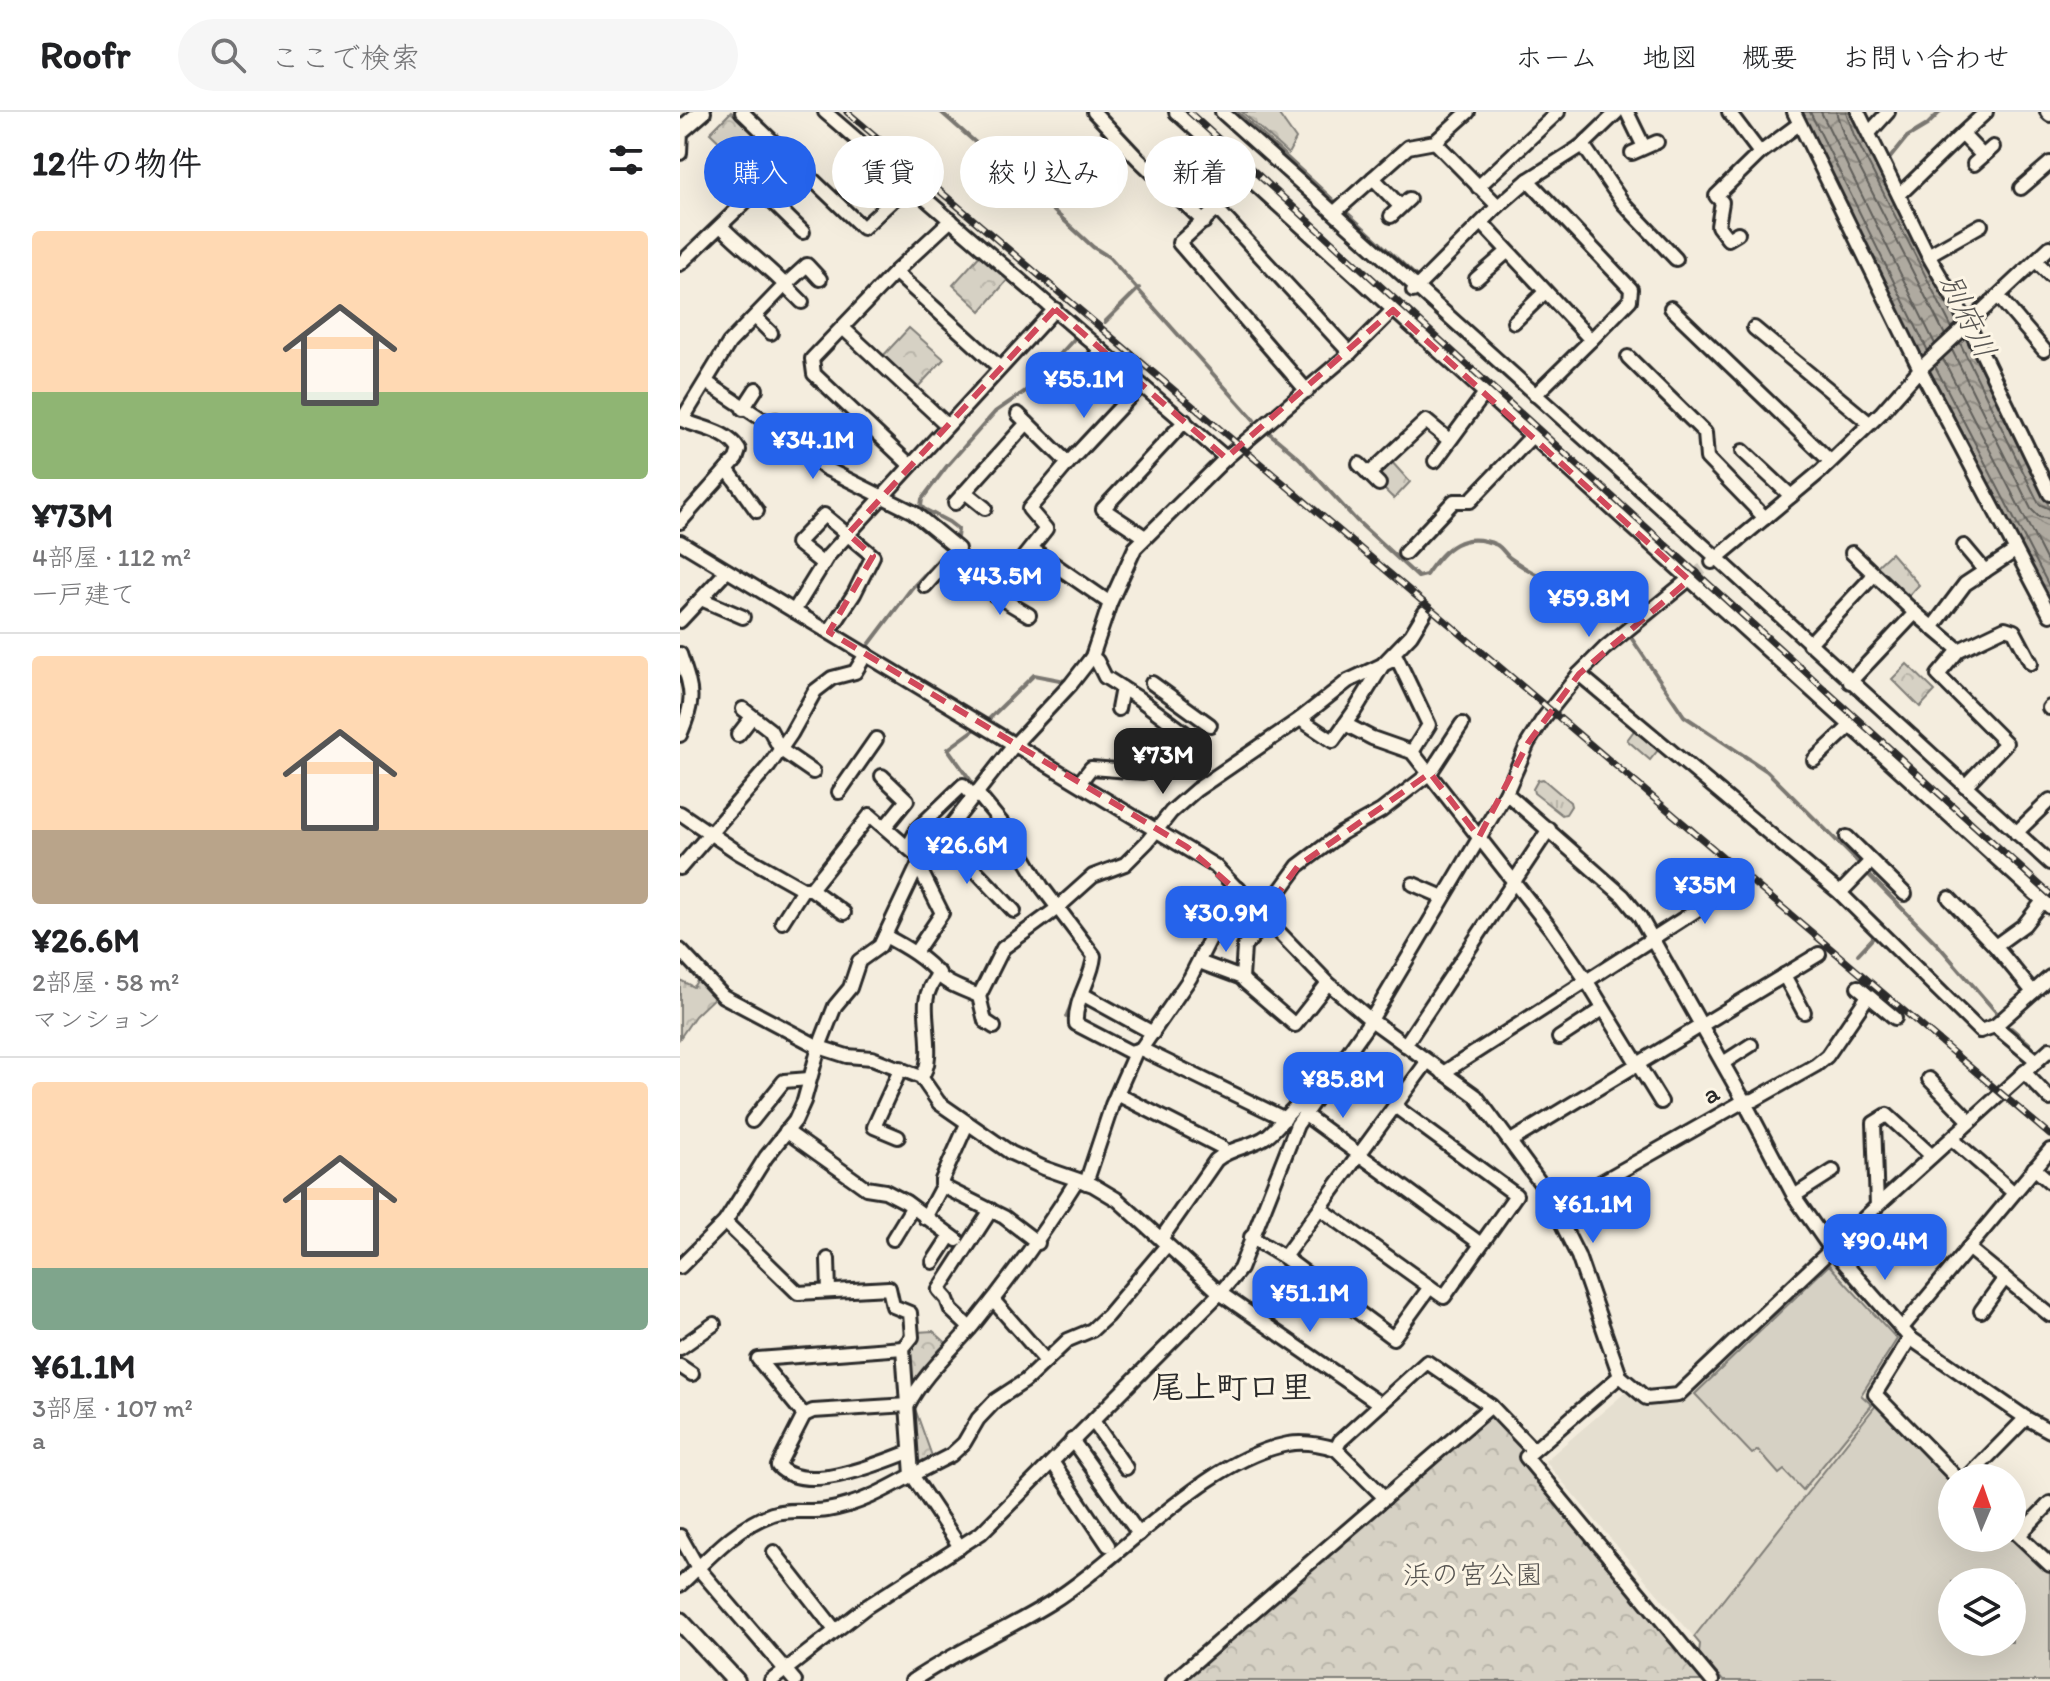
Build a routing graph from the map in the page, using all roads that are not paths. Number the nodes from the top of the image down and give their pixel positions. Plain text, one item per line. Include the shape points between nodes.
1 (702, 112) edge
2 (742, 112) edge
3 (825, 112) edge
4 (1176, 112) edge
5 (1222, 112) edge
6 (1468, 112) edge
7 (1617, 112) edge
8 (1627, 112) edge
9 (1729, 112) edge
10 (1858, 112) edge
11 (1888, 112) edge
12 (1986, 112) edge
13 (1097, 113) edge
14 (1555, 113) edge
15 (1796, 118) edge
16 (680, 130) edge
17 (1870, 132) junction
18 (1962, 134) junction
19 (766, 136) edge
20 (853, 136) edge
21 (1202, 136) edge
22 (1435, 142) junction
23 (1657, 142) dead end
24 (1583, 145) junction
25 (1644, 147) junction
26 (680, 153) edge
27 (1632, 153) dead end
28 (1760, 153) junction
29 (1983, 156) dead end
30 (2050, 157) edge
31 (1373, 178) junction
32 (1528, 180) junction
33 (816, 185) edge
34 (1256, 185) edge
35 (1478, 187) junction
36 (2021, 188) dead end
37 (1899, 195) junction
38 (832, 200) edge
39 (1498, 206) junction
40 (1400, 207) dead end
41 (739, 208) edge
42 (778, 208) edge
43 (841, 208) edge
44 (884, 208) edge
45 (937, 208) edge
46 (1217, 209) joint
47 (1335, 212) junction
48 (951, 220) junction
49 (1204, 222) junction
50 (1482, 223) junction
51 (1981, 225) dead end
52 (721, 226) junction
53 (803, 232) dead end
54 (1738, 233) dead end
55 (2050, 247) edge
56 (1507, 252) junction
57 (1928, 255) junction
58 (1676, 259) dead end
59 (2036, 261) junction
60 (680, 264) edge
61 (895, 272) junction
62 (2050, 275) edge
63 (820, 279) dead end
64 (1476, 279) dead end
65 (785, 285) junction
66 (1415, 289) junction
67 (1545, 292) junction
68 (1998, 296) junction
69 (802, 302) dead end
70 (1671, 308) dead end
71 (1055, 309) junction
72 (1393, 310) junction
73 (755, 317) junction
74 (1514, 322) dead end
75 (1968, 324) junction
76 (1773, 325) dead end
77 (843, 328) junction
78 (771, 333) dead end
79 (1591, 340) junction
80 (1101, 350) junction
81 (2044, 350) dead end
82 (1350, 353) junction
83 (1628, 357) dead end
84 (1000, 368) junction
85 (1920, 369) junction
86 (706, 382) junction
87 (1141, 385) junction
88 (756, 389) dead end
89 (1307, 391) junction
90 (1063, 393) dead end
91 (1485, 393) junction
92 (1535, 395) junction
93 (743, 409) junction
94 (681, 420) edge
95 (1185, 421) junction
96 (1869, 423) junction
97 (947, 425) junction
98 (1532, 436) junction
99 (1449, 440) junction
100 (1743, 451) dead end
101 (1226, 458) junction
102 (1435, 461) dead end
103 (1830, 461) junction
104 (1068, 463) junction
105 (1359, 464) dead end
106 (910, 465) junction
107 (727, 469) junction
108 (1369, 474) junction
109 (1379, 484) dead end
110 (965, 492) junction
111 (2050, 494) edge
112 (1791, 496) junction
113 (884, 497) junction
114 (955, 503) dead end
115 (985, 508) dead end
116 (757, 511) dead end
117 (1765, 518) junction
118 (680, 522) edge
119 (848, 534) junction
120 (1145, 537) junction
121 (680, 542) edge
122 (1964, 546) dead end
123 (1032, 549) junction
124 (2015, 551) junction
125 (1405, 553) dead end
126 (1852, 553) dead end
127 (1715, 560) junction
128 (823, 564) junction
129 (727, 571) junction
130 (1985, 571) junction
131 (1874, 575) junction
132 (1691, 578) junction
133 (925, 586) dead end
134 (701, 599) junction
135 (1110, 603) junction
136 (794, 611) junction
137 (1425, 612) dead end
138 (1915, 613) junction
139 (1029, 615) dead end
140 (2050, 615) edge
141 (743, 617) dead end
142 (680, 621) edge
143 (1932, 628) junction
144 (829, 632) junction
145 (1809, 644) junction
146 (1959, 650) junction
147 (680, 654) edge
148 (866, 654) junction
149 (1092, 657) junction
150 (1384, 663) junction
151 (2031, 663) dead end
152 (1579, 674) junction
153 (1850, 682) junction
154 (1152, 683) dead end
155 (1122, 688) junction
156 (1118, 709) dead end
157 (1190, 710) junction
158 (1300, 719) junction
159 (1345, 724) junction
160 (1462, 724) dead end
161 (1210, 725) dead end
162 (1849, 727) junction
163 (1177, 728) junction
164 (680, 735) edge
165 (738, 735) dead end
166 (876, 739) dead end
167 (1197, 742) dead end
168 (1015, 744) junction
169 (781, 750) junction
170 (1412, 752) junction
171 (1814, 760) dead end
172 (873, 766) junction
173 (813, 772) dead end
174 (1143, 772) dead end
175 (1430, 773) junction
176 (1080, 782) junction
177 (1965, 786) junction
178 (1175, 788) dead end
179 (839, 792) dead end
180 (1506, 793) junction
181 (974, 794) junction
182 (1185, 800) junction
183 (2050, 800) edge
184 (680, 813) edge
185 (885, 827) junction
186 (1157, 829) junction
187 (1549, 829) junction
188 (710, 833) junction
189 (2016, 833) junction
190 (943, 836) junction
191 (1479, 837) junction
192 (1847, 837) dead end
193 (908, 847) junction
194 (1871, 861) junction
195 (919, 862) junction
196 (2050, 863) edge
197 (680, 868) edge
198 (1514, 882) junction
199 (1739, 883) dead end
200 (1413, 884) dead end
201 (807, 889) junction
202 (1239, 889) junction
203 (1840, 893) junction
204 (1905, 894) dead end
205 (1443, 897) junction
206 (1949, 898) dead end
207 (2047, 904) edge
208 (1054, 910) junction
209 (1014, 911) dead end
210 (844, 913) dead end
211 (1266, 917) junction
212 (782, 922) dead end
213 (885, 936) junction
214 (1652, 938) junction
215 (1995, 946) junction
216 (680, 950) edge
217 (915, 953) junction
218 (1819, 954) dead end
219 (1199, 962) junction
220 (939, 973) junction
221 (1784, 975) junction
222 (2050, 977) edge
223 (1242, 978) junction
224 (1586, 980) junction
225 (1328, 983) junction
226 (2033, 992) junction
227 (1082, 994) junction
228 (979, 996) junction
229 (1603, 1009) junction
230 (1804, 1012) dead end
231 (1895, 1018) dead end
232 (1371, 1020) junction
233 (1999, 1021) junction
234 (1701, 1025) junction
235 (994, 1027) dead end
236 (1153, 1033) junction
237 (1559, 1038) dead end
238 (1405, 1045) junction
239 (1751, 1045) dead end
240 (819, 1047) junction
241 (2050, 1049) edge
242 (1139, 1050) junction
243 (2037, 1061) junction
244 (1427, 1062) junction
245 (1637, 1062) junction
246 (1723, 1063) junction
247 (901, 1068) junction
248 (2024, 1072) junction
249 (1443, 1073) junction
250 (921, 1077) junction
251 (809, 1079) junction
252 (1929, 1079) dead end
253 (1117, 1094) junction
254 (1316, 1098) junction
255 (2050, 1099) edge
256 (1744, 1101) junction
257 (1661, 1102) dead end
258 (1396, 1107) junction
259 (1304, 1114) junction
260 (1285, 1119) junction
261 (752, 1121) dead end
262 (1970, 1121) junction
263 (967, 1124) junction
264 (786, 1131) junction
265 (898, 1137) dead end
266 (1952, 1139) junction
267 (1511, 1141) junction
268 (2050, 1150) edge
269 (1225, 1152) junction
270 (1361, 1155) junction
271 (1932, 1156) junction
272 (2034, 1168) junction
273 (1833, 1171) dead end
274 (1082, 1182) junction
275 (2050, 1182) edge
276 (942, 1186) junction
277 (2013, 1192) junction
278 (1794, 1196) junction
279 (1877, 1206) junction
280 (912, 1208) junction
281 (1321, 1209) junction
282 (1554, 1209) junction
283 (991, 1210) junction
284 (925, 1218) junction
285 (725, 1222) junction
286 (1251, 1237) junction
287 (893, 1239) dead end
288 (1164, 1242) junction
289 (1038, 1243) junction
290 (1481, 1244) junction
291 (1968, 1248) junction
292 (1833, 1249) junction
293 (1284, 1257) junction
294 (828, 1259) dead end
295 (933, 1262) dead end
296 (680, 1267) edge
297 (2005, 1278) junction
298 (1430, 1287) junction
299 (829, 1291) junction
300 (1220, 1293) junction
301 (993, 1300) junction
302 (1981, 1311) dead end
303 (2050, 1315) edge
304 (714, 1324) dead end
305 (970, 1328) junction
306 (1906, 1333) junction
307 (680, 1348) edge
308 (903, 1348) junction
309 (1046, 1361) junction
310 (680, 1366) edge
311 (692, 1374) dead end
312 (1620, 1376) junction
313 (1380, 1404) junction
314 (908, 1405) junction
315 (1491, 1406) junction
316 (804, 1415) junction
317 (2026, 1418) junction
318 (1093, 1421) junction
319 (2050, 1431) edge
320 (1072, 1440) junction
321 (1336, 1449) junction
322 (1533, 1450) junction
323 (909, 1452) junction
324 (1053, 1463) junction
325 (1943, 1464) edge
326 (1981, 1464) edge
327 (1126, 1468) dead end
328 (912, 1475) junction
329 (1385, 1498) junction
330 (2050, 1503) edge
331 (2026, 1523) edge
332 (1139, 1534) junction
333 (680, 1536) edge
334 (2026, 1542) edge
335 (1108, 1545) dead end
336 (960, 1547) junction
337 (774, 1552) dead end
338 (2050, 1565) edge
339 (698, 1568) junction
340 (680, 1585) edge
341 (680, 1621) edge
342 (835, 1630) junction
343 (785, 1668) junction
344 (736, 1681) edge
345 (771, 1681) edge
346 (795, 1681) edge
347 (912, 1681) edge
348 (1173, 1681) edge
349 (1712, 1681) edge

1 - 16 main road
2 - 19 street
3 - 20 street
4 - 21 street
5 - 47 street
6 - 22 street
7 - 24 street
8 - 25 street
9 - 28 street
10 - 17 street
11 - 17 street
12 - 18 street
13 - 49 street
14 - 35 street
15 - 28 street
15 - 85 street
16 - 26 street
17 - 37 street
18 - 29 street
18 - 37 street
22 - 31 street via 1408,147
22 - 35 street
23 - 25 street
24 - 32 street
24 - 58 street via 1623,203
25 - 27 street
28 - 54 street via 1716,196 1722,202 1718,226 1728,239
30 - 36 street
31 - 40 street
31 - 47 street
32 - 39 street
32 - 79 street via 1631,289 1630,300
33 - 38 street
34 - 72 street
35 - 39 street
37 - 57 street
39 - 50 street
41 - 52 street
42 - 53 street
43 - 44 street via 863,228
45 - 48 street
46 - 49 street
46 - 82 street
47 - 66 street
48 - 61 street
48 - 71 street
49 - 89 street via 1179,243
50 - 56 street
50 - 66 street
51 - 57 street
52 - 60 street
52 - 65 street
55 - 59 street
56 - 64 street
56 - 67 street
57 - 75 street
59 - 62 street
59 - 68 street
61 - 77 street
61 - 84 street
63 - 65 street via 807,265
65 - 69 street
65 - 73 street
66 - 92 street
67 - 74 street
67 - 79 street
68 - 75 street
68 - 81 street
70 - 103 street
71 - 80 street
71 - 84 street
72 - 82 street
72 - 91 street
73 - 78 street
73 - 86 street via 729,343
75 - 85 street
75 - 111 street
76 - 96 street via 1759,332 1803,379
77 - 97 street
77 - 106 street via 812,359 814,374
79 - 92 street
80 - 87 street
80 - 90 street
82 - 89 street
83 - 117 street via 1705,433 1707,458
84 - 97 street
85 - 96 street
85 - 124 street
86 - 93 street
86 - 94 street
87 - 95 street
87 - 104 street
88 - 93 street
89 - 101 street
91 - 98 street
91 - 99 street
92 - 127 street
93 - 113 street via 801,440 825,468
94 - 107 street via 735,443 738,455
95 - 101 street
95 - 120 street via 1103,509
96 - 103 street
97 - 106 street
98 - 125 street via 1470,501 1454,501
98 - 132 street
99 - 102 street
99 - 108 street via 1426,421
100 - 112 street
101 - 120 street
103 - 112 street
104 - 110 street via 1022,418
104 - 123 street via 1029,509 1046,529
105 - 108 street
106 - 113 street
107 - 116 street
107 - 118 street
108 - 109 street
110 - 114 street
110 - 115 street
112 - 117 street
113 - 119 street
113 - 133 street via 913,512 958,549
117 - 127 street
119 - 128 street
119 - 128 street via 824,515 797,543
119 - 144 street via 873,556
120 - 135 street
121 - 129 street
122 - 130 street
123 - 135 street
123 - 139 street via 993,592
124 - 130 street
124 - 140 street
126 - 131 street
127 - 145 street
128 - 136 street
129 - 134 street
129 - 136 street
130 - 143 street via 1965,584
131 - 138 street
131 - 145 street
132 - 152 street
132 - 162 street
134 - 141 street
134 - 142 street
135 - 149 street
136 - 144 street
137 - 150 street
138 - 143 street
138 - 153 street
143 - 146 street
144 - 148 street
145 - 153 street
146 - 151 street via 2005,628 2014,631
146 - 177 street via 1938,675 2006,743
147 - 164 street via 692,695
148 - 168 street
148 - 169 street via 855,672 815,691
149 - 155 street via 1105,677
149 - 168 street
150 - 158 street via 1348,681
150 - 159 street
150 - 170 street via 1397,658 1428,720 1429,728
152 - 180 street via 1528,743
152 - 203 street
153 - 177 street
154 - 157 street
155 - 156 street
155 - 163 street
157 - 161 street
157 - 163 street
158 - 159 street via 1333,741
158 - 182 street
159 - 170 street
160 - 175 street
162 - 171 street
162 - 207 street
163 - 167 street
165 - 169 street via 748,713 770,730
166 - 172 street
168 - 176 street
168 - 181 street
169 - 173 street
169 - 188 street
170 - 175 street
172 - 179 street
172 - 185 street via 907,800
174 - 176 street via 1091,768
175 - 191 street
175 - 211 street via 1298,866
176 - 186 street
177 - 189 street
178 - 182 street
180 - 187 street
180 - 191 street
181 - 190 street
181 - 193 street via 963,785 918,828
181 - 208 street via 1010,833
182 - 186 street
183 - 189 street
184 - 188 street
185 - 193 street
185 - 201 street via 870,815
186 - 202 street via 1215,866
186 - 208 street via 1125,864 1093,876
187 - 198 street
187 - 214 street via 1623,896
188 - 197 street
188 - 201 street via 778,877
189 - 196 street
190 - 195 street
190 - 209 street
191 - 198 street
191 - 205 street
192 - 194 street
193 - 195 street
194 - 203 street
194 - 204 street via 1894,874
195 - 213 street
195 - 217 street via 942,913
198 - 224 street
198 - 238 street
199 - 214 street
200 - 205 street
201 - 210 street
201 - 212 street
202 - 211 street
202 - 219 street
203 - 233 street via 1980,1031
205 - 232 street
206 - 215 street
207 - 215 street
208 - 227 street via 1094,956
208 - 228 street via 1003,948
211 - 223 street via 1244,947
211 - 225 street
213 - 217 street
213 - 240 street via 859,961
214 - 224 street
214 - 234 street
215 - 226 street
216 - 240 street via 723,996
217 - 220 street
218 - 221 street
219 - 223 street
219 - 236 street
220 - 228 street
220 - 250 street via 926,998 927,1058
221 - 230 street
221 - 234 street
222 - 226 street
223 - 225 street via 1295,1025
224 - 229 street
224 - 249 street
225 - 232 street
226 - 233 street
227 - 236 street
227 - 242 street via 1076,1024 1130,1052
228 - 235 street via 985,1021
229 - 237 street
229 - 245 street
231 - 256 street, a via 1863,992 1827,1056
232 - 238 street
232 - 254 street
233 - 243 street
234 - 245 street
234 - 246 street
236 - 242 street
238 - 244 street
239 - 246 street
240 - 247 street
240 - 251 street
241 - 243 street
242 - 253 street
242 - 260 street
243 - 248 street
244 - 249 street
244 - 258 street
245 - 257 street
245 - 267 street
246 - 256 street
247 - 250 street
247 - 265 street via 874,1127
248 - 255 street
248 - 262 street
249 - 267 street via 1476,1096
250 - 263 street via 939,1103
251 - 261 street via 784,1081
251 - 264 street via 804,1101
252 - 262 street
253 - 269 street
253 - 274 street
254 - 259 street
254 - 260 street via 1298,1104
256 - 278 street
256 - 282 street, a
258 - 270 street
258 - 290 street via 1516,1195
259 - 270 street
259 - 286 street
260 - 269 street via 1265,1137
262 - 266 street
263 - 274 street via 1027,1161
263 - 276 street
264 - 280 street via 866,1188 885,1191
264 - 285 street
266 - 271 street
266 - 277 street
267 - 282 street
268 - 272 street
269 - 288 street via 1198,1184
270 - 281 street
270 - 290 street
271 - 279 street
271 - 279 street via 1887,1115 1874,1123
272 - 275 street
272 - 277 street
273 - 278 street
274 - 288 street via 1118,1200
274 - 289 street
276 - 283 street
276 - 284 street
277 - 291 street
278 - 292 street
279 - 292 street
280 - 284 street
280 - 287 street
281 - 293 street
281 - 298 street
282 - 312 street via 1578,1256
283 - 289 street
283 - 305 street via 939,1290
284 - 295 street via 953,1238
285 - 296 street
285 - 299 street via 798,1293
286 - 293 street
286 - 300 street via 1240,1269
288 - 300 street
288 - 309 street via 1107,1316
289 - 301 street
290 - 298 street via 1444,1297
291 - 297 street
291 - 306 street
292 - 306 street
292 - 312 street via 1678,1395 1646,1398
293 - 298 street via 1393,1338
294 - 299 street
297 - 302 street
297 - 303 street
299 - 308 street via 889,1288 893,1306 910,1313 912,1337
300 - 313 street
300 - 318 street
301 - 305 street
301 - 309 street
304 - 307 street via 699,1328
305 - 314 street via 922,1379
306 - 317 street
306 - 325 street via 1875,1394
308 - 314 street
308 - 316 street via 758,1359
309 - 328 street via 996,1400 951,1455
310 - 311 street
312 - 322 street
313 - 315 street via 1427,1362
313 - 321 street
314 - 316 street
314 - 323 street
315 - 322 street
315 - 329 street
316 - 323 street via 778,1466 798,1478 850,1473
317 - 319 street
317 - 326 street
318 - 320 street
318 - 327 street
320 - 324 street
320 - 332 street
321 - 329 street
321 - 332 street via 1304,1443 1269,1449 1217,1476
322 - 349 street via 1526,1457
323 - 328 street
324 - 335 street
324 - 336 street
328 - 336 street
328 - 339 street via 843,1506 772,1514 734,1536
329 - 348 street
330 - 331 street
332 - 347 street via 1052,1602
333 - 339 street
334 - 338 street
336 - 342 street
337 - 342 street
339 - 340 street
339 - 343 street
341 - 344 main road
342 - 343 street
343 - 345 street
343 - 346 street

